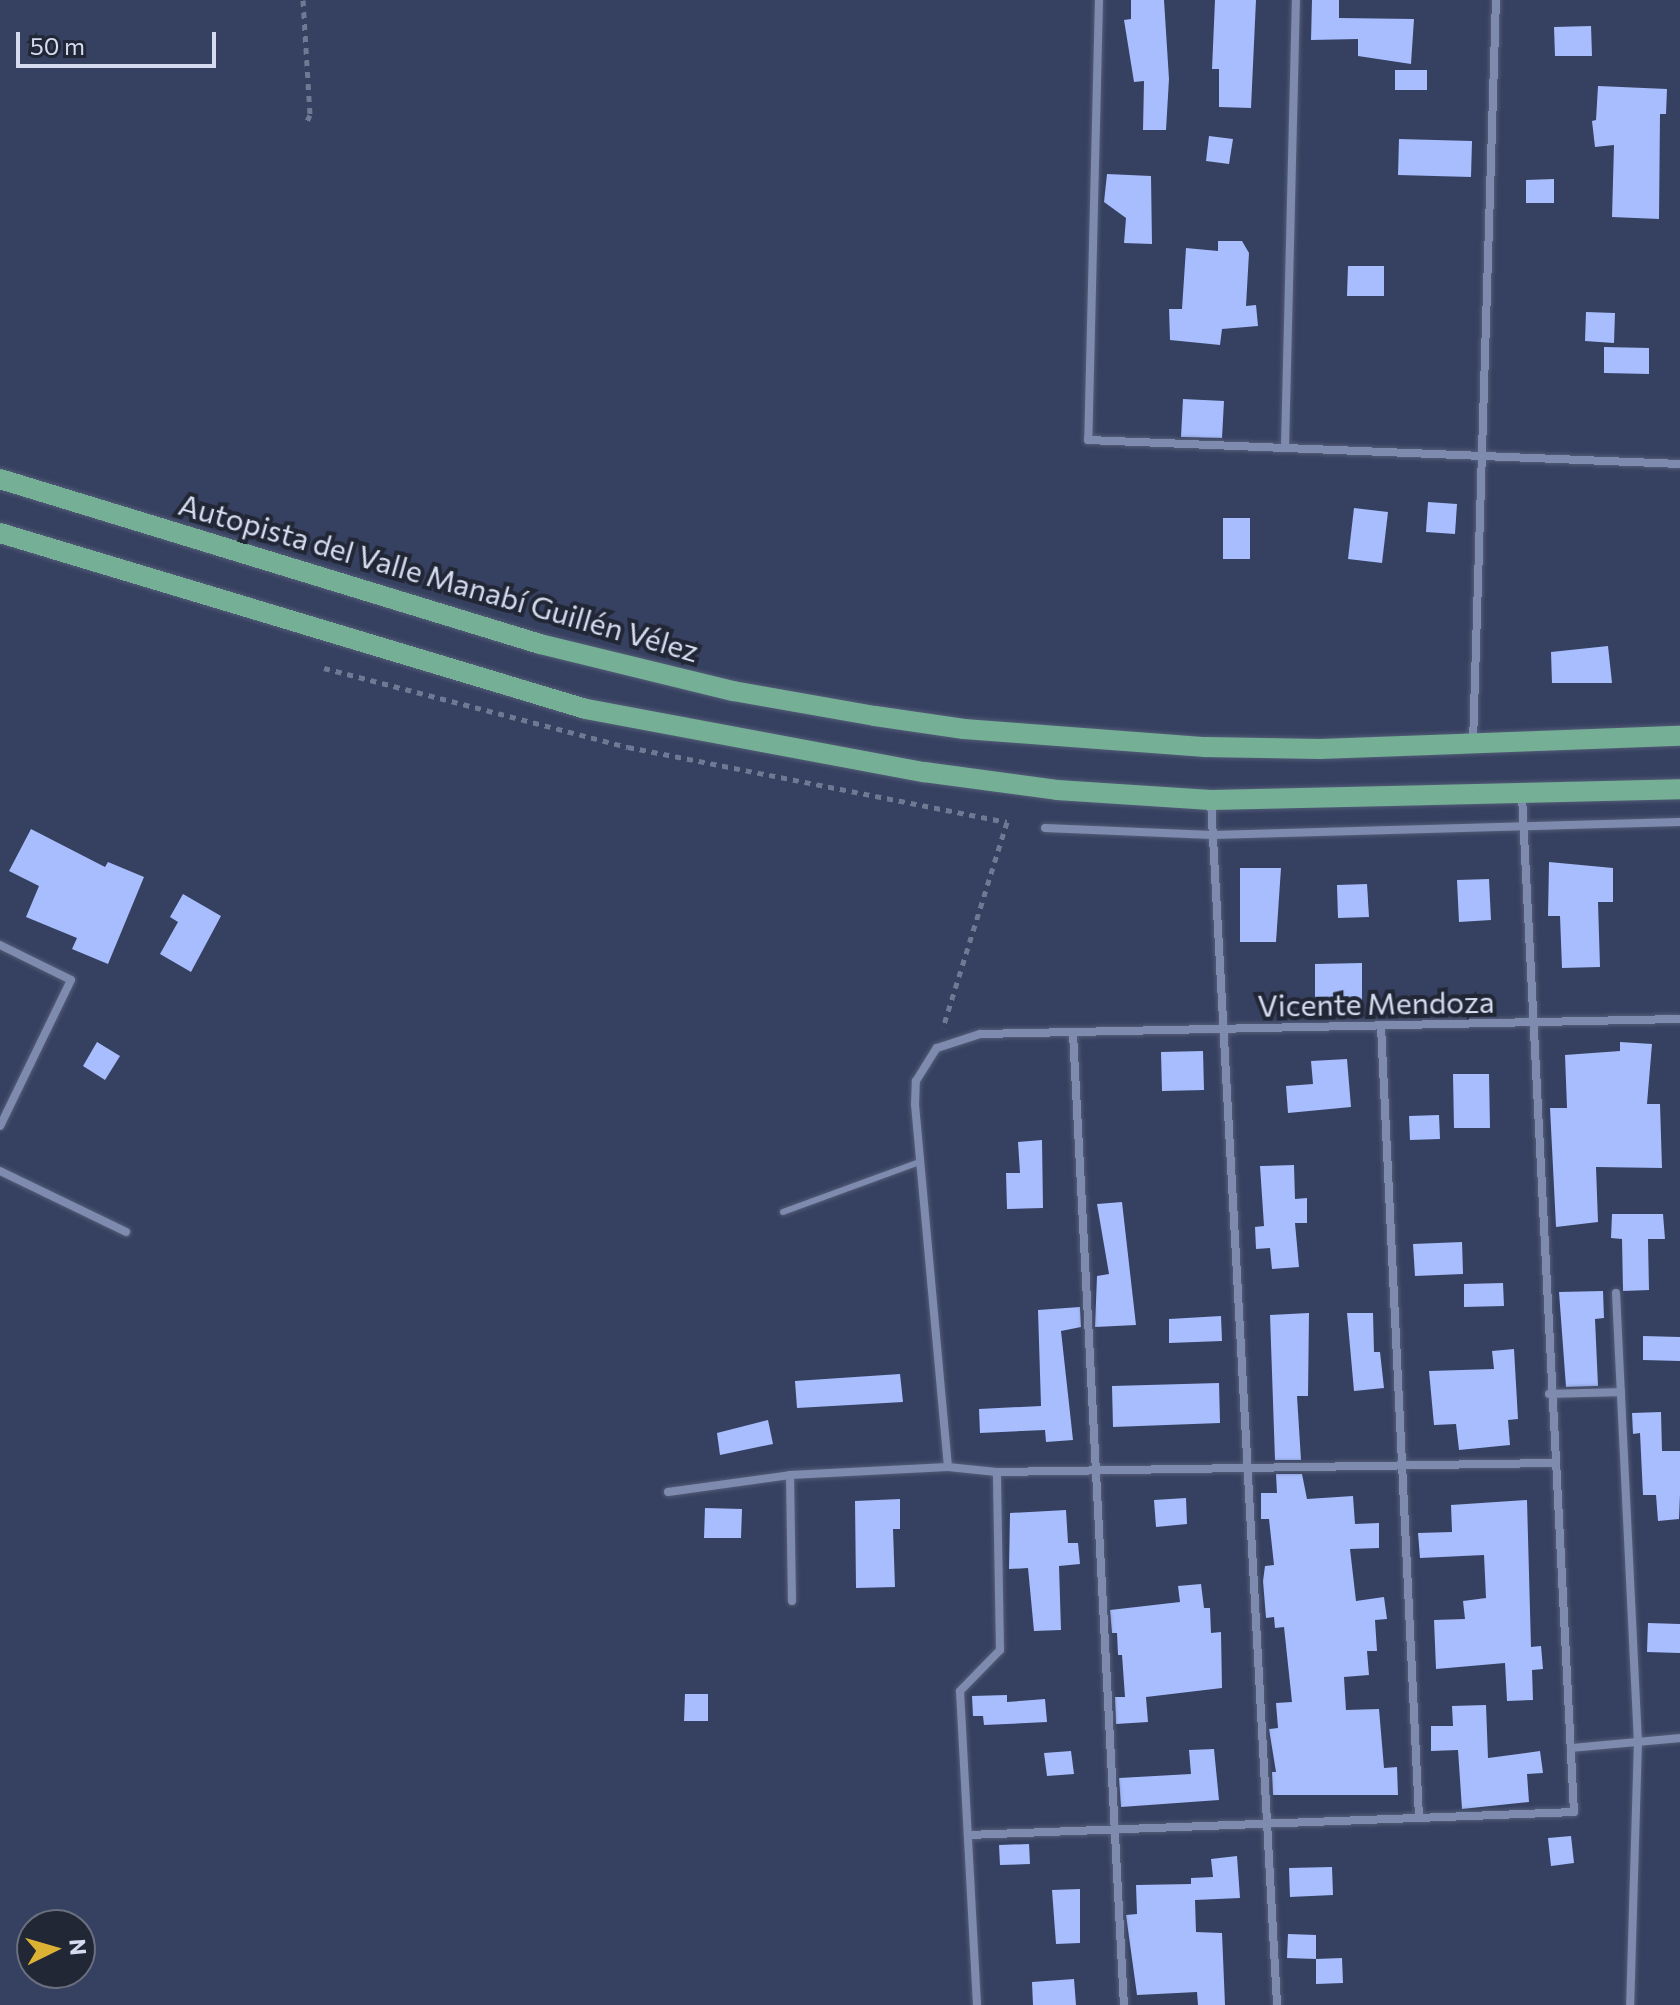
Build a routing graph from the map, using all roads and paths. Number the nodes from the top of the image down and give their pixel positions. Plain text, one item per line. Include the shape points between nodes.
1 (303, 0) edge
2 (1099, 0) edge
3 (1296, 0) edge
4 (1496, 0) edge
5 (305, 125) dead end
6 (1285, 447) junction
7 (1483, 454) junction
8 (1680, 464) edge
9 (0, 479) edge
10 (0, 533) edge
11 (324, 668) dead end
12 (1680, 736) edge
13 (1473, 744) junction
14 (1680, 789) edge
15 (1522, 795) junction
16 (1211, 800) junction
17 (1680, 822) edge
18 (1523, 826) junction
19 (1045, 828) dead end
20 (1212, 835) junction
21 (0, 945) edge
22 (1680, 1019) edge
23 (1530, 1023) junction
24 (1381, 1026) junction
25 (1223, 1031) junction
26 (1073, 1033) junction
27 (937, 1048) junction
28 (0, 1126) edge
29 (920, 1162) junction
30 (0, 1171) edge
31 (783, 1212) dead end
32 (126, 1232) dead end
33 (1616, 1293) dead end
34 (1621, 1392) junction
35 (1549, 1394) junction
36 (1553, 1463) junction
37 (1400, 1466) junction
38 (948, 1467) junction
39 (1247, 1468) junction
40 (1094, 1470) junction
41 (997, 1472) junction
42 (790, 1475) junction
43 (668, 1492) dead end
44 (792, 1601) dead end
45 (1680, 1738) edge
46 (1638, 1741) junction
47 (1571, 1748) junction
48 (1419, 1816) junction
49 (1266, 1822) junction
50 (1114, 1829) junction
51 (968, 1835) junction
52 (977, 2005) edge
53 (1124, 2005) edge
54 (1277, 2005) edge
55 (1630, 2005) edge

1 - 5 path via 310,115
2 - 6 street via 1088,440
3 - 6 street
4 - 7 street
6 - 7 street
7 - 8 street
7 - 13 street
9 - 13 main road, Autopista del Valle Manabí Guillén Vélez via 466,623 626,667 787,701 1075,740 1320,749
10 - 16 main road via 586,709 924,772 1057,790
11 - 27 path via 628,747 1007,822
12 - 13 main road, Autopista del Valle Manabí Guillén Vélez
14 - 15 main road
15 - 16 main road
15 - 18 street
16 - 20 street
17 - 18 street
18 - 20 street
18 - 23 street
19 - 20 street
20 - 25 street
21 - 28 street via 71,980
22 - 23 street, Vicente Mendoza
23 - 24 street, Vicente Mendoza
23 - 35 street
24 - 25 street, Vicente Mendoza
24 - 37 street
25 - 26 street, Vicente Mendoza
25 - 39 street
26 - 27 street, Vicente Mendoza via 980,1034
26 - 40 street
27 - 29 street via 916,1081
29 - 31 lane
29 - 38 street
30 - 32 street
33 - 34 street
34 - 35 street
34 - 46 street
35 - 36 street
36 - 37 street
36 - 47 street
37 - 39 street
37 - 48 street
38 - 41 street
38 - 42 street
39 - 40 street
39 - 49 street
40 - 41 street
40 - 50 street
41 - 51 street via 1000,1650 960,1691
42 - 43 street
42 - 44 street
45 - 46 street
46 - 47 street
46 - 55 street
47 - 48 street via 1574,1812
48 - 49 street
49 - 50 street
49 - 54 street
50 - 51 street
50 - 53 street
51 - 52 street

